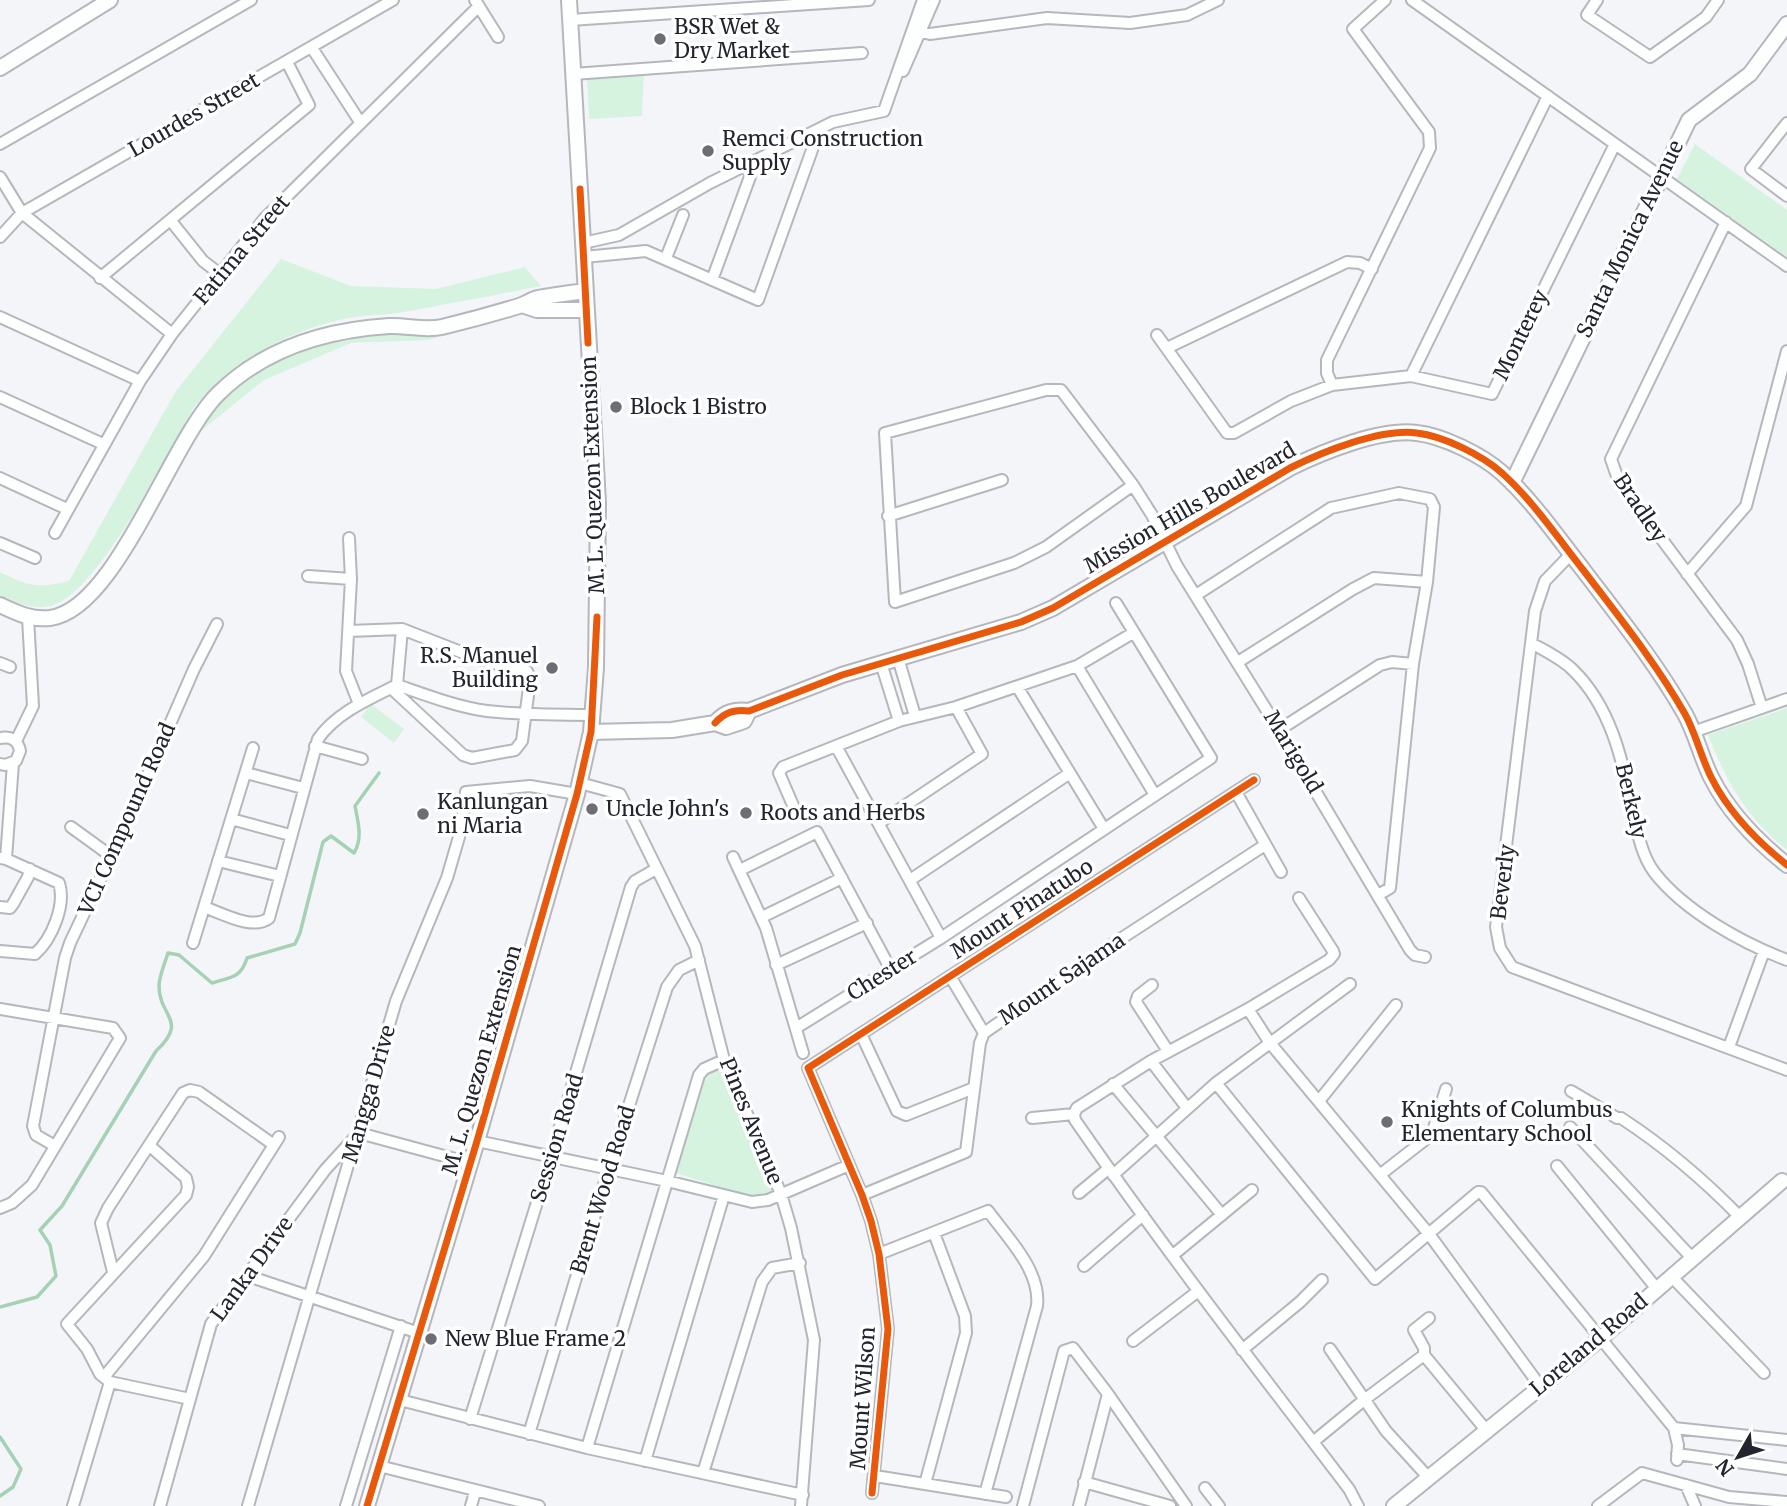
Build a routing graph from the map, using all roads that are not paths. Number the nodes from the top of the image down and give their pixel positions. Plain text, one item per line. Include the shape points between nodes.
1 (110, 0) edge
2 (251, 0) edge
3 (393, 0) edge
4 (569, 0) edge
5 (869, 0) edge
6 (923, 0) edge
7 (934, 0) edge
8 (1219, 0) edge
9 (1385, 0) edge
10 (1412, 0) edge
11 (1597, 0) edge
12 (1718, 0) edge
13 (477, 3) edge
14 (570, 20) junction
15 (1787, 24) edge
16 (922, 32) junction
17 (498, 37) dead end
18 (312, 48) junction
19 (862, 53) dead end
20 (287, 62) junction
21 (0, 68) edge
22 (573, 74) junction
23 (896, 76) junction
24 (1548, 96) junction
25 (360, 122) junction
26 (1787, 123) edge
27 (0, 144) edge
28 (1615, 144) junction
29 (813, 150) dead end
30 (751, 174) dead end
31 (0, 177) edge
32 (1661, 177) junction
33 (1787, 197) edge
34 (22, 213) junction
35 (683, 215) dead end
36 (171, 221) junction
37 (1726, 222) junction
38 (0, 237) edge
39 (583, 250) junction
40 (666, 258) junction
41 (1787, 265) edge
42 (1372, 268) junction
43 (219, 274) junction
44 (100, 278) junction
45 (712, 279) junction
46 (585, 291) junction
47 (522, 305) junction
48 (586, 310) junction
49 (0, 317) edge
50 (172, 334) junction
51 (1157, 335) dead end
52 (1167, 348) junction
53 (1787, 351) edge
54 (1411, 376) junction
55 (140, 381) junction
56 (1332, 385) junction
57 (0, 397) edge
58 (103, 444) junction
59 (0, 478) edge
60 (1002, 481) dead end
61 (1512, 483) junction
62 (1133, 485) junction
63 (67, 509) junction
64 (888, 516) junction
65 (55, 533) dead end
66 (349, 538) dead end
67 (1165, 542) junction
68 (0, 543) edge
69 (1571, 554) junction
70 (35, 558) dead end
71 (1687, 574) junction
72 (308, 576) dead end
73 (351, 579) junction
74 (1427, 582) junction
75 (1196, 594) junction
76 (1116, 603) dead end
77 (0, 605) edge
78 (28, 618) junction
79 (217, 624) dead end
80 (402, 629) junction
81 (349, 631) junction
82 (1133, 634) junction
83 (1533, 644) junction
84 (898, 658) junction
85 (1238, 662) junction
86 (881, 663) junction
87 (1413, 664) junction
88 (1077, 666) junction
89 (394, 686) junction
90 (1018, 688) junction
91 (1787, 699) edge
92 (359, 704) junction
93 (956, 707) junction
94 (1762, 708) junction
95 (526, 714) junction
96 (592, 715) junction
97 (915, 716) junction
98 (899, 721) junction
99 (1279, 730) junction
100 (591, 732) junction
101 (1693, 732) junction
102 (0, 738) edge
103 (16, 741) junction
104 (316, 746) junction
105 (836, 746) junction
106 (253, 748) dead end
107 (362, 759) dead end
108 (13, 763) junction
109 (0, 764) edge
110 (246, 773) junction
111 (1070, 773) junction
112 (1254, 780) dead end
113 (303, 788) junction
114 (579, 788) junction
115 (1236, 792) junction
116 (1155, 795) junction
117 (795, 810) dead end
118 (231, 819) junction
119 (879, 823) junction
120 (71, 827) dead end
121 (1104, 829) junction
122 (290, 835) junction
123 (1265, 845) junction
124 (111, 856) junction
125 (3, 858) edge
126 (733, 858) dead end
127 (218, 862) junction
128 (1787, 865) edge
129 (30, 869) junction
130 (656, 869) junction
131 (740, 870) junction
132 (1281, 872) dead end
133 (280, 876) junction
134 (842, 878) junction
135 (910, 880) junction
136 (1378, 895) junction
137 (1299, 898) dead end
138 (0, 907) edge
139 (204, 907) junction
140 (762, 917) junction
141 (867, 923) junction
142 (941, 938) junction
143 (193, 943) dead end
144 (0, 951) edge
145 (1764, 951) junction
146 (1424, 957) dead end
147 (699, 960) junction
148 (1787, 960) edge
149 (776, 965) junction
150 (891, 970) junction
151 (950, 976) junction
152 (1152, 985) dead end
153 (1350, 985) dead end
154 (1396, 1005) dead end
155 (0, 1009) edge
156 (1248, 1009) junction
157 (54, 1019) junction
158 (796, 1028) junction
159 (984, 1032) junction
160 (861, 1034) junction
161 (1270, 1043) junction
162 (1728, 1047) junction
163 (1168, 1052) junction
164 (803, 1053) dead end
165 (724, 1060) junction
166 (1151, 1061) junction
167 (808, 1068) joint
168 (1787, 1070) edge
169 (1216, 1083) junction
170 (1113, 1084) junction
171 (974, 1088) junction
172 (1446, 1089) dead end
173 (1571, 1091) dead end
174 (1319, 1101) junction
175 (1187, 1108) junction
176 (1074, 1114) junction
177 (1032, 1118) dead end
178 (1570, 1127) dead end
179 (359, 1133) junction
180 (1156, 1136) junction
181 (477, 1141) junction
182 (55, 1146) junction
183 (150, 1146) junction
184 (551, 1157) junction
185 (470, 1163) junction
186 (849, 1166) junction
187 (1557, 1166) dead end
188 (609, 1168) junction
189 (1111, 1172) junction
190 (1381, 1174) junction
191 (1784, 1179) edge
192 (667, 1181) junction
193 (1252, 1190) dead end
194 (1079, 1193) dead end
195 (781, 1194) junction
196 (724, 1195) junction
197 (862, 1195) junction
198 (0, 1208) edge
199 (1143, 1215) junction
200 (1222, 1215) junction
201 (1740, 1217) junction
202 (933, 1233) junction
203 (1429, 1234) junction
204 (879, 1254) junction
205 (1173, 1255) junction
206 (1692, 1258) junction
207 (800, 1262) junction
208 (1084, 1266) dead end
209 (113, 1272) junction
210 (248, 1276) junction
211 (1671, 1276) junction
212 (1322, 1280) dead end
213 (1657, 1289) junction
214 (1197, 1292) junction
215 (309, 1296) junction
216 (1429, 1318) dead end
217 (401, 1326) junction
218 (419, 1333) junction
219 (1601, 1338) junction
220 (1133, 1341) dead end
221 (1330, 1349) dead end
222 (1242, 1350) junction
223 (1424, 1355) junction
224 (1764, 1373) dead end
225 (107, 1379) junction
226 (1540, 1386) junction
227 (1108, 1394) junction
228 (190, 1399) junction
229 (400, 1400) junction
230 (1364, 1400) junction
231 (470, 1419) junction
232 (1674, 1428) junction
233 (1486, 1430) junction
234 (530, 1434) junction
235 (1787, 1440) edge
236 (1313, 1442) junction
237 (587, 1448) junction
238 (645, 1461) junction
239 (379, 1466) junction
240 (1787, 1469) edge
241 (703, 1474) junction
242 (875, 1476) junction
243 (1428, 1478) junction
244 (1084, 1482) junction
245 (925, 1484) junction
246 (1686, 1485) junction
247 (1205, 1488) dead end
248 (475, 1492) junction
249 (872, 1493) dead end
250 (985, 1494) junction
251 (1006, 1497) dead end
252 (802, 1500) edge
253 (1731, 1502) edge
254 (1787, 1502) edge
255 (1768, 1503) edge
256 (73, 1506) edge
257 (160, 1506) edge
258 (248, 1506) edge
259 (346, 1506) edge
260 (367, 1506) edge
261 (471, 1506) edge
262 (539, 1506) edge
263 (1023, 1506) edge
264 (1079, 1506) edge
265 (1170, 1506) edge
266 (1186, 1506) edge
267 (1219, 1506) edge
268 (1359, 1506) edge
269 (1394, 1506) edge
270 (1598, 1506) edge
271 (1695, 1506) edge

1 - 21 street
2 - 27 street
3 - 18 street, Lourdes Street
4 - 14 street, M. L. Quezon Extension
5 - 14 street
6 - 23 street
7 - 16 street
8 - 16 street via 1187,15 1130,23 1047,18
9 - 42 street via 1353,29 1429,132 1430,148
10 - 24 street
11 - 12 street via 1587,15 1650,57 1706,17
13 - 17 street
13 - 25 street, Fatima Street
14 - 22 street, M. L. Quezon Extension
15 - 32 street, Santa Monica Avenue via 1750,74 1689,120
16 - 23 street via 906,68
18 - 20 street, Lourdes Street
18 - 25 street
19 - 22 street
20 - 34 street, Lourdes Street
20 - 36 street via 309,105
22 - 39 street, M. L. Quezon Extension
23 - 39 street via 884,111 833,121
24 - 28 street
24 - 54 street
25 - 43 street, Fatima Street via 265,218
26 - 33 street via 1751,169
28 - 32 street
28 - 54 street, Monterey via 1492,394
29 - 45 street via 758,300
30 - 45 street
31 - 34 street
32 - 37 street
32 - 61 street, Santa Monica Avenue
34 - 38 street, Lourdes Street
34 - 44 street
35 - 40 street
36 - 43 street
36 - 44 street
37 - 41 street
37 - 71 street, Bradley via 1611,459 1619,482
39 - 40 street via 646,251
39 - 46 street, M. L. Quezon Extension
40 - 45 street
42 - 52 street via 1347,262
42 - 56 street via 1327,360
43 - 50 street, Fatima Street
44 - 50 street
46 - 47 street
46 - 48 street, M. L. Quezon Extension
47 - 48 street via 537,310
47 - 78 street via 438,328 391,326 331,335 287,348 250,366 208,404 124,551 97,586 71,610 52,618
48 - 96 street, M. L. Quezon Extension via 598,502
49 - 55 street
50 - 55 street, Fatima Street
51 - 52 street, Monterey
52 - 56 street, Monterey via 1227,433
53 - 71 street via 1746,506
54 - 56 street, Monterey
55 - 58 street, Fatima Street
57 - 58 street
58 - 63 street, Fatima Street
59 - 63 street
60 - 64 street
61 - 67 street, Mission Hills Boulevard via 1453,444 1416,432 1384,435 1319,454
61 - 69 street, Mission Hills Boulevard
62 - 64 street via 1046,547 1014,563 895,601
62 - 64 street, Marigold via 1061,390 1045,390 885,433
62 - 67 street, Marigold
63 - 65 street, Fatima Street
66 - 73 street
67 - 75 street, Marigold
67 - 84 street, Mission Hills Boulevard via 1053,608 1009,626
68 - 70 street
69 - 83 street, Beverly via 1545,580 1535,611
69 - 101 street, Mission Hills Boulevard via 1664,681
71 - 94 street, Bradley via 1737,640
72 - 73 street
73 - 81 street
74 - 75 street via 1434,507 1430,499 1399,493 1331,508
74 - 85 street via 1374,578
74 - 87 street
75 - 85 street, Marigold
76 - 82 street
77 - 78 street
78 - 103 street via 33,706
79 - 124 street, VCI Compound Road
80 - 81 street
80 - 89 street
80 - 95 street via 484,661 527,671
81 - 92 street via 346,671
82 - 88 street
82 - 116 street, Chester via 1211,758
83 - 145 street, Berkely via 1573,669 1592,692 1616,742 1640,844 1654,871 1692,909
83 - 162 street, Beverly via 1496,927 1500,948 1512,967
84 - 86 street, Mission Hills Boulevard
84 - 97 street
85 - 99 street, Marigold
86 - 98 street
86 - 100 street, Mission Hills Boulevard via 749,711 738,709 715,723 672,730
87 - 99 street via 1380,666
87 - 136 street via 1390,888
88 - 90 street
88 - 116 street
89 - 92 street
89 - 95 street via 485,710
89 - 95 street via 467,757 515,750 522,741
90 - 93 street
90 - 111 street
91 - 94 street
92 - 104 street via 323,732
93 - 97 street
93 - 119 street via 982,754
94 - 101 street
95 - 96 street
96 - 100 street, M. L. Quezon Extension
97 - 98 street
98 - 105 street
99 - 136 street, Marigold
100 - 114 street, M. L. Quezon Extension
101 - 128 street, Mission Hills Boulevard via 1712,778 1730,806
102 - 103 street
103 - 108 street via 20,751
104 - 107 street
104 - 113 street
105 - 117 street via 779,772
105 - 119 street
106 - 110 street
108 - 109 street
108 - 125 street
110 - 113 street
110 - 118 street
111 - 121 street
111 - 135 street
112 - 115 street, Mount Pinatubo
113 - 122 street
114 - 130 street, Pines Avenue via 620,794
114 - 179 street, Mangga Drive via 530,786 467,792 447,878 396,1001
114 - 181 street, M. L. Quezon Extension
115 - 123 street
115 - 151 street, Mount Pinatubo
116 - 121 street, Chester
118 - 122 street
118 - 127 street
119 - 135 street
120 - 124 street
121 - 142 street, Chester
122 - 133 street
123 - 132 street
123 - 159 street, Mount Sajama
124 - 157 street, VCI Compound Road via 70,943
125 - 129 street
126 - 131 street
127 - 133 street
127 - 139 street
129 - 138 street via 10,908
129 - 144 street via 59,883 61,909 35,954
130 - 147 street, Pines Avenue
130 - 184 street, Session Road via 631,887
131 - 134 street via 817,832
131 - 140 street
133 - 139 street via 272,912 263,923
134 - 140 street
134 - 141 street
135 - 142 street
136 - 146 street, Marigold via 1410,950
137 - 156 street via 1334,954
139 - 143 street
140 - 149 street
141 - 149 street
141 - 150 street
142 - 150 street, Chester
145 - 148 street, Berkely
145 - 162 street
147 - 165 street, Pines Avenue
147 - 188 street, Brent Wood Road via 679,971 667,986
149 - 158 street
150 - 158 street, Chester
151 - 159 street
151 - 160 street, Mount Pinatubo
152 - 163 street via 1136,1002
153 - 161 street
154 - 174 street
155 - 157 street
156 - 161 street
156 - 163 street
157 - 182 street, VCI Compound Road via 33,1126 36,1135
157 - 182 street via 113,1028 120,1038
158 - 164 street
159 - 171 street, Mount Sajama
160 - 167 street, Mount Pinatubo
160 - 171 street via 901,1114
161 - 169 street
161 - 174 street
162 - 168 street, Beverly
163 - 166 street
165 - 192 street via 699,1075
165 - 195 street, Pines Avenue
166 - 170 street
166 - 175 street
167 - 186 street, Mount Wilson
169 - 175 street
169 - 203 street via 1375,1279
170 - 176 street
170 - 180 street
171 - 197 street, Mount Sajama via 966,1152
172 - 190 street via 1426,1139
173 - 201 street via 1646,1134
174 - 190 street
175 - 180 street
176 - 177 street
176 - 189 street
178 - 206 street
179 - 185 street
179 - 210 street, Lanka Drive via 325,1170
179 - 215 street, Mangga Drive
180 - 189 street
180 - 200 street
181 - 184 street
181 - 185 street, M. L. Quezon Extension
182 - 198 street via 32,1185
183 - 209 street via 101,1223
183 - 209 street via 186,1178 186,1195
183 - 225 street via 183,1093 190,1090 277,1141 204,1256
184 - 188 street
184 - 231 street, Session Road
185 - 218 street, M. L. Quezon Extension
186 - 195 street
186 - 197 street, Mount Wilson
187 - 213 street
188 - 192 street
188 - 234 street, Brent Wood Road
189 - 194 street
189 - 199 street
190 - 203 street
191 - 201 street, Loreland Road
192 - 196 street
192 - 237 street
193 - 200 street
195 - 196 street via 760,1202
195 - 207 street, Pines Avenue
196 - 238 street
197 - 204 street, Mount Wilson
199 - 205 street
199 - 208 street
200 - 205 street
201 - 206 street, Loreland Road
202 - 204 street
202 - 245 street via 965,1315 966,1333
202 - 250 street via 988,1211 1022,1258 1038,1293
203 - 219 street via 1480,1191
203 - 226 street
204 - 242 street, Mount Wilson via 888,1329
205 - 214 street
206 - 211 street, Loreland Road
207 - 241 street via 772,1268 762,1282
207 - 252 street, Pines Avenue via 814,1340
209 - 225 street via 67,1324
210 - 215 street
210 - 228 street, Lanka Drive via 211,1324
211 - 213 street, Loreland Road
211 - 224 street
212 - 222 street
213 - 219 street, Loreland Road
214 - 220 street
214 - 222 street
215 - 217 street
215 - 258 street, Mangga Drive
216 - 223 street via 1414,1330
217 - 218 street
217 - 259 street
218 - 229 street, M. L. Quezon Extension
219 - 226 street, Loreland Road
219 - 232 street
221 - 230 street
222 - 236 street
223 - 230 street
223 - 233 street
225 - 228 street
225 - 256 street
226 - 233 street, Loreland Road
227 - 244 street
227 - 263 street via 1077,1350 1064,1351
227 - 266 street
228 - 257 street, Lanka Drive
229 - 231 street
229 - 239 street, M. L. Quezon Extension
230 - 236 street
230 - 243 street
231 - 234 street
232 - 235 street
232 - 240 street via 1677,1457
233 - 243 street, Loreland Road
234 - 237 street
236 - 268 street
237 - 238 street
238 - 241 street
239 - 248 street
239 - 260 street, M. L. Quezon Extension
241 - 252 street
242 - 245 street
242 - 249 street, Mount Wilson
243 - 269 street, Loreland Road
244 - 264 street
244 - 265 street
245 - 250 street
246 - 253 street
246 - 270 street via 1642,1472
246 - 271 street
247 - 267 street
248 - 261 street
248 - 262 street
250 - 251 street
253 - 255 street
254 - 255 street

